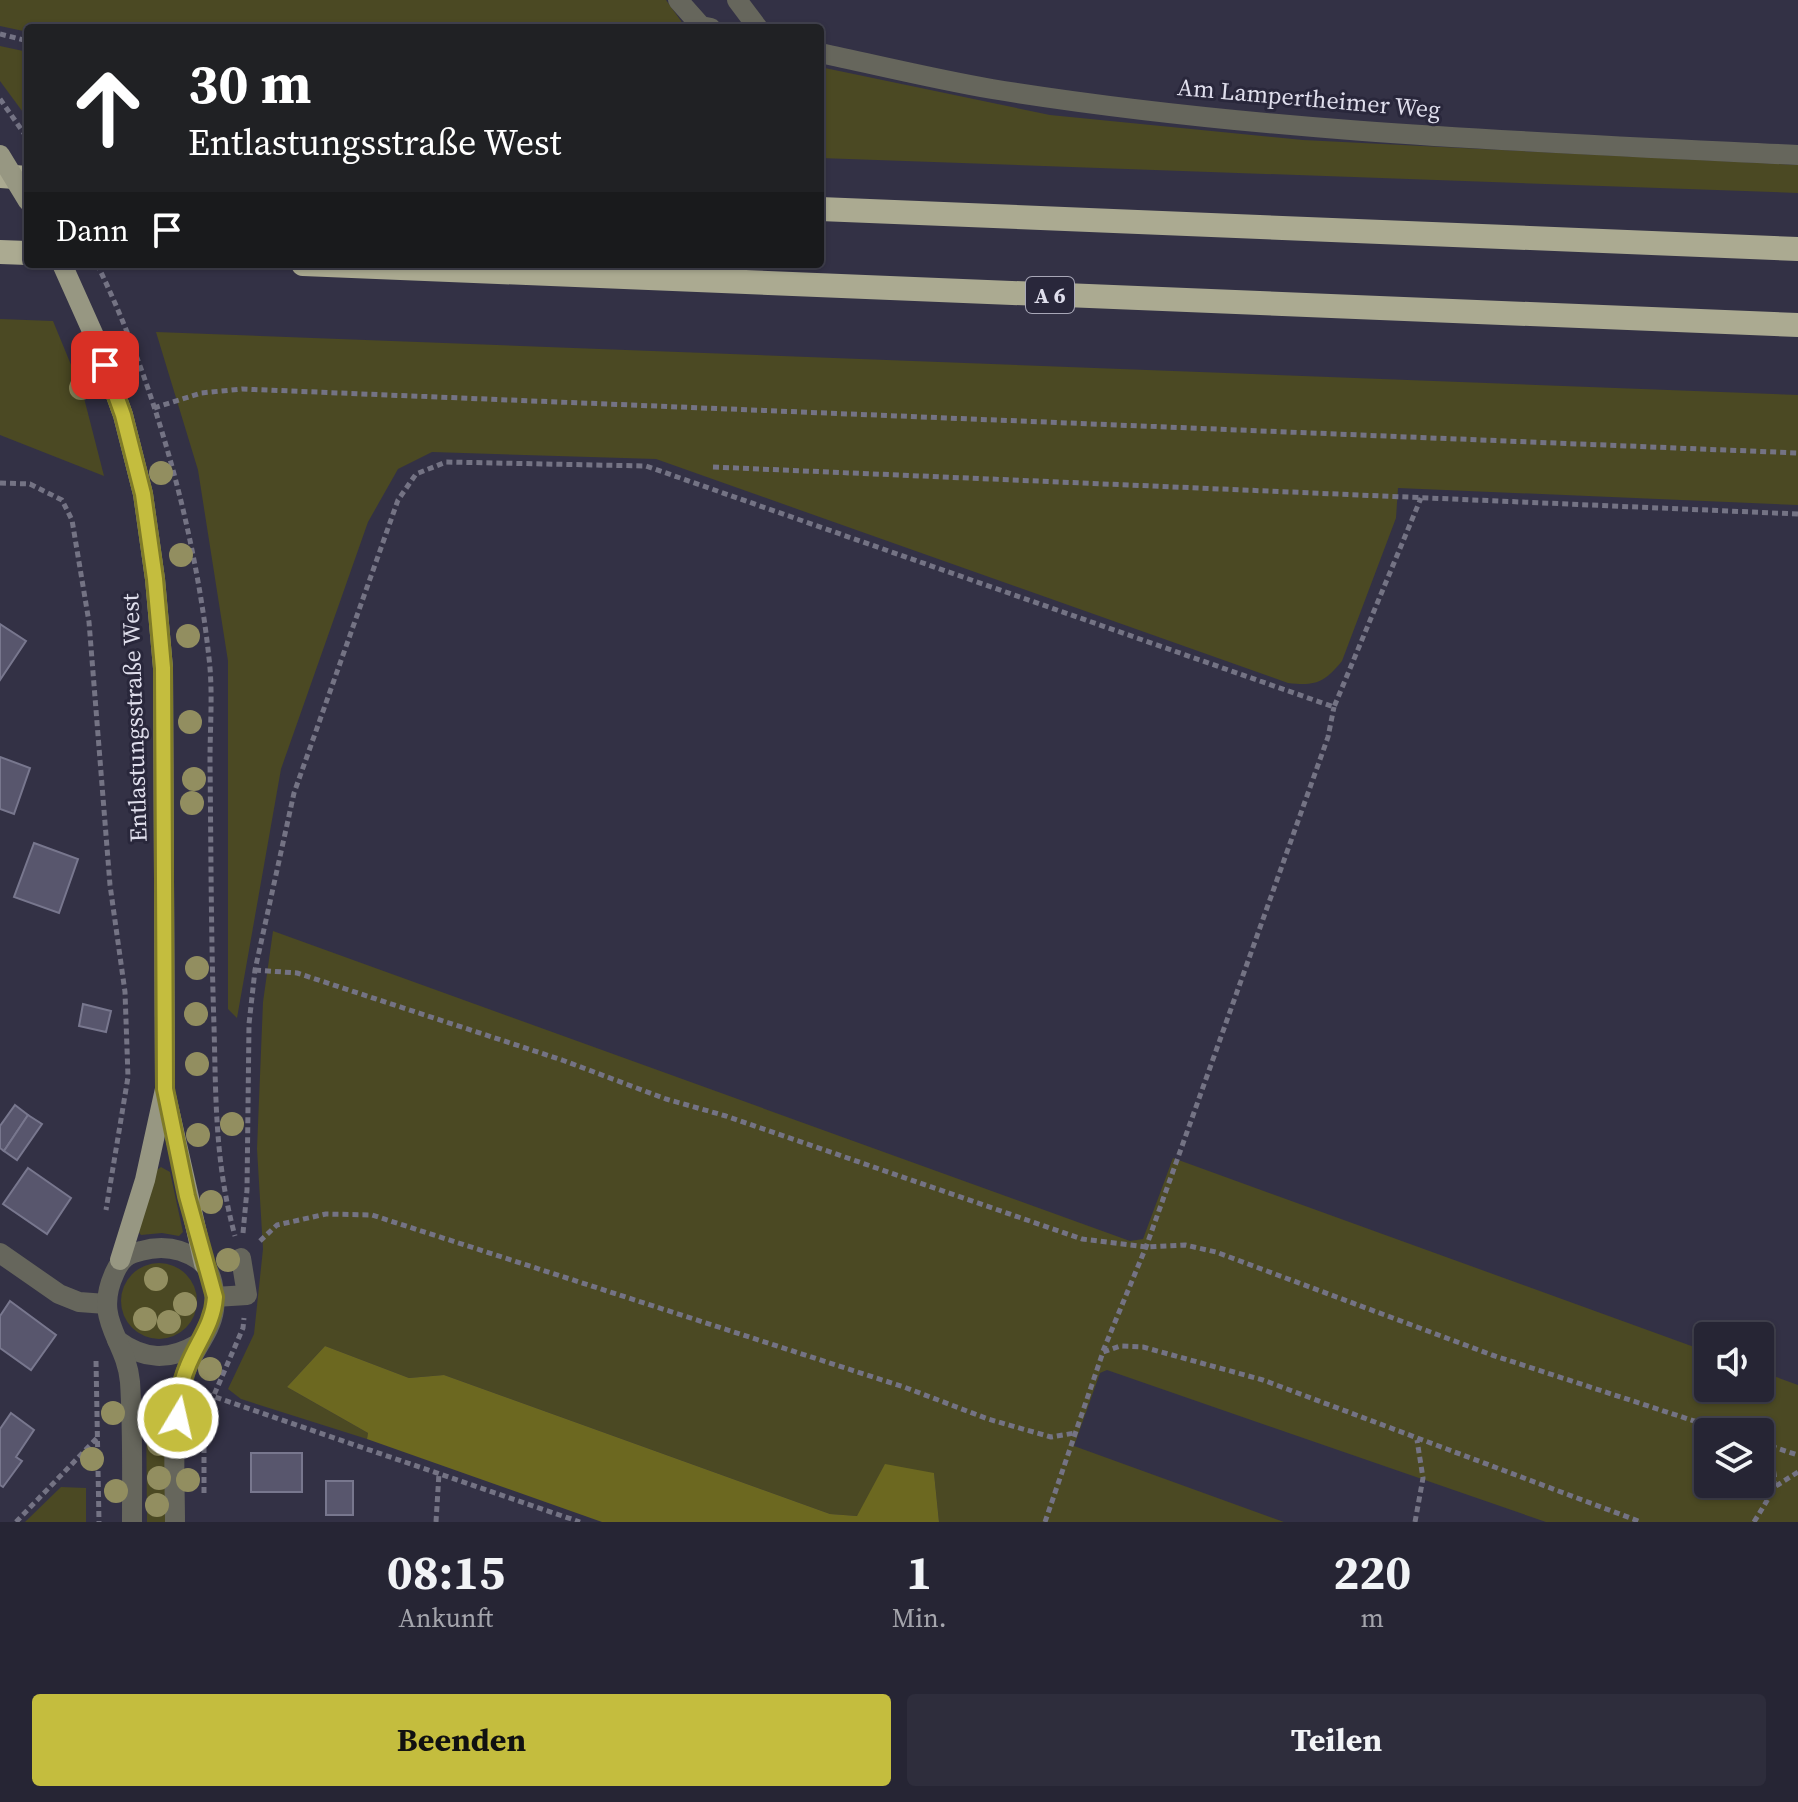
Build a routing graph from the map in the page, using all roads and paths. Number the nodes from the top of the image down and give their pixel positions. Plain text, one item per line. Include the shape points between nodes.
1 (678, 0) edge
2 (737, 0) edge
3 (699, 24) edge
4 (755, 24) edge
5 (0, 34) edge
6 (24, 40) edge
7 (824, 54) edge
8 (0, 99) edge
9 (24, 133) edge
10 (0, 155) edge
11 (1798, 155) edge
12 (0, 176) edge
13 (24, 178) edge
14 (24, 194) edge
15 (824, 209) edge
16 (1798, 249) edge
17 (0, 252) edge
18 (24, 253) edge
19 (64, 268) edge
20 (99, 268) edge
21 (401, 268) edge
22 (1798, 325) edge
23 (154, 408) junction
24 (1798, 453) edge
25 (713, 467) dead end
26 (0, 483) edge
27 (1421, 498) junction
28 (1798, 514) edge
29 (1334, 707) junction
30 (255, 970) junction
31 (165, 1089) junction
32 (104, 1217) dead end
33 (1146, 1247) junction
34 (0, 1253) edge
35 (241, 1258) junction
36 (120, 1260) junction
37 (204, 1264) junction
38 (247, 1295) junction
39 (215, 1297) junction
40 (106, 1304) junction
41 (117, 1340) junction
42 (198, 1344) junction
43 (1103, 1352) junction
44 (96, 1393) dead end
45 (214, 1395) junction
46 (1694, 1421) edge
47 (1075, 1433) junction
48 (98, 1437) junction
49 (1417, 1439) junction
50 (1774, 1447) edge
51 (1798, 1455) edge
52 (1798, 1472) edge
53 (439, 1473) junction
54 (1774, 1475) edge
55 (1775, 1487) junction
56 (204, 1504) dead end
57 (16, 1522) edge
58 (99, 1522) edge
59 (132, 1522) edge
60 (175, 1522) edge
61 (436, 1522) edge
62 (580, 1522) edge
63 (1045, 1522) edge
64 (1415, 1522) edge
65 (1641, 1522) edge
66 (1754, 1522) edge

1 - 3 street
2 - 4 street
5 - 6 path
7 - 11 street, Am Lampertheimer Weg via 990,88 1210,118
8 - 9 path
10 - 14 main road, bridge
12 - 13 highway
15 - 16 highway
17 - 18 highway
19 - 31 main road, Entlastungsstraße West via 123,415 143,494 155,579 163,668
20 - 23 path
21 - 22 highway, A 6
23 - 24 path via 201,393 242,389
23 - 35 path via 185,516 209,659 217,1143 223,1192
25 - 27 path
26 - 32 path via 30,484 62,500 72,520 89,622 110,885 125,992 128,1077
27 - 28 path
27 - 29 path
29 - 30 path via 646,466 446,462 416,474 398,500 294,793
29 - 33 path via 1328,737
30 - 33 path via 297,973 1082,1239
30 - 35 path
31 - 36 main road, Entlastungsstraße West
31 - 37 main road, Entlastungsstraße West
33 - 43 path
33 - 46 path via 1185,1245 1216,1252 1492,1355
34 - 40 street via 59,1294
35 - 38 street
35 - 47 path via 277,1225 326,1214 372,1215 988,1419 1051,1437
36 - 37 street via 161,1247
36 - 40 street
37 - 39 street
38 - 39 street
38 - 45 path via 243,1328
39 - 42 street via 214,1314
40 - 41 street
41 - 42 street via 157,1358
41 - 59 street via 130,1377
42 - 60 street via 180,1392
43 - 47 path
43 - 49 path via 1143,1347 1187,1358 1263,1380
44 - 48 path
45 - 53 path
45 - 56 path via 204,1445
47 - 63 path
48 - 57 path
48 - 58 path
49 - 64 path via 1423,1478
49 - 65 path
50 - 51 path
52 - 55 path
53 - 61 path
53 - 62 path
54 - 55 path
55 - 66 path

